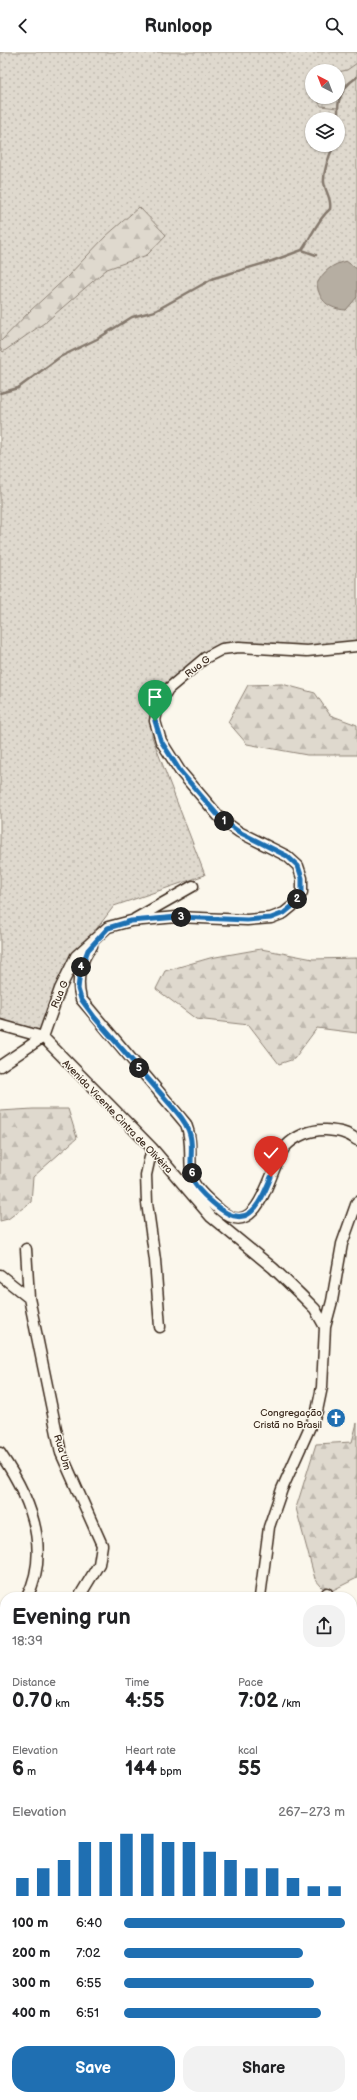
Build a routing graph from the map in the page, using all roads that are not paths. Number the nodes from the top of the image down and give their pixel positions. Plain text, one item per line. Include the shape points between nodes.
1 (357, 646) edge
2 (193, 886) dead end
3 (131, 921) junction
4 (108, 928) junction
5 (0, 1025) edge
6 (43, 1037) junction
7 (0, 1066) edge
8 (357, 1140) edge
9 (152, 1148) junction
10 (357, 1202) edge
11 (26, 1248) dead end
12 (0, 1275) edge
13 (30, 1298) junction
14 (324, 1327) junction
15 (160, 1328) dead end
16 (0, 1453) edge
17 (29, 1592) edge
18 (82, 1592) edge
19 (261, 1592) edge

1 - 3 street, Rua G via 307,651 239,647 222,649 205,658 168,689 158,705 155,721 161,741 180,771 221,819 239,832 287,856 298,866 302,878 302,892 295,904 284,913 271,918 247,920 178,917
2 - 3 street
3 - 4 street, Rua G
4 - 6 street, Rua G via 76,956 60,989
4 - 8 street via 88,950 80,971 78,989 81,999 186,1124 190,1135 194,1181 223,1213 238,1218 255,1210 263,1197 277,1159 286,1146 301,1135 318,1130 335,1131 348,1133
5 - 6 street, Avenida Vicente Cintra de Olivéira
6 - 7 street
6 - 9 street, Avenida Vicente Cintra de Olivéira
9 - 14 street, Avenida Vicente Cintra de Olivéira via 211,1217 273,1268 315,1309
9 - 15 street via 146,1175 147,1203 155,1260
10 - 14 street via 342,1244 332,1301
11 - 13 street, Rua Um
12 - 13 street
13 - 18 street, Rua Um via 61,1452 102,1545 99,1564
14 - 19 street via 322,1387 317,1411 282,1489 269,1526
16 - 17 street via 30,1506 35,1522 38,1563

